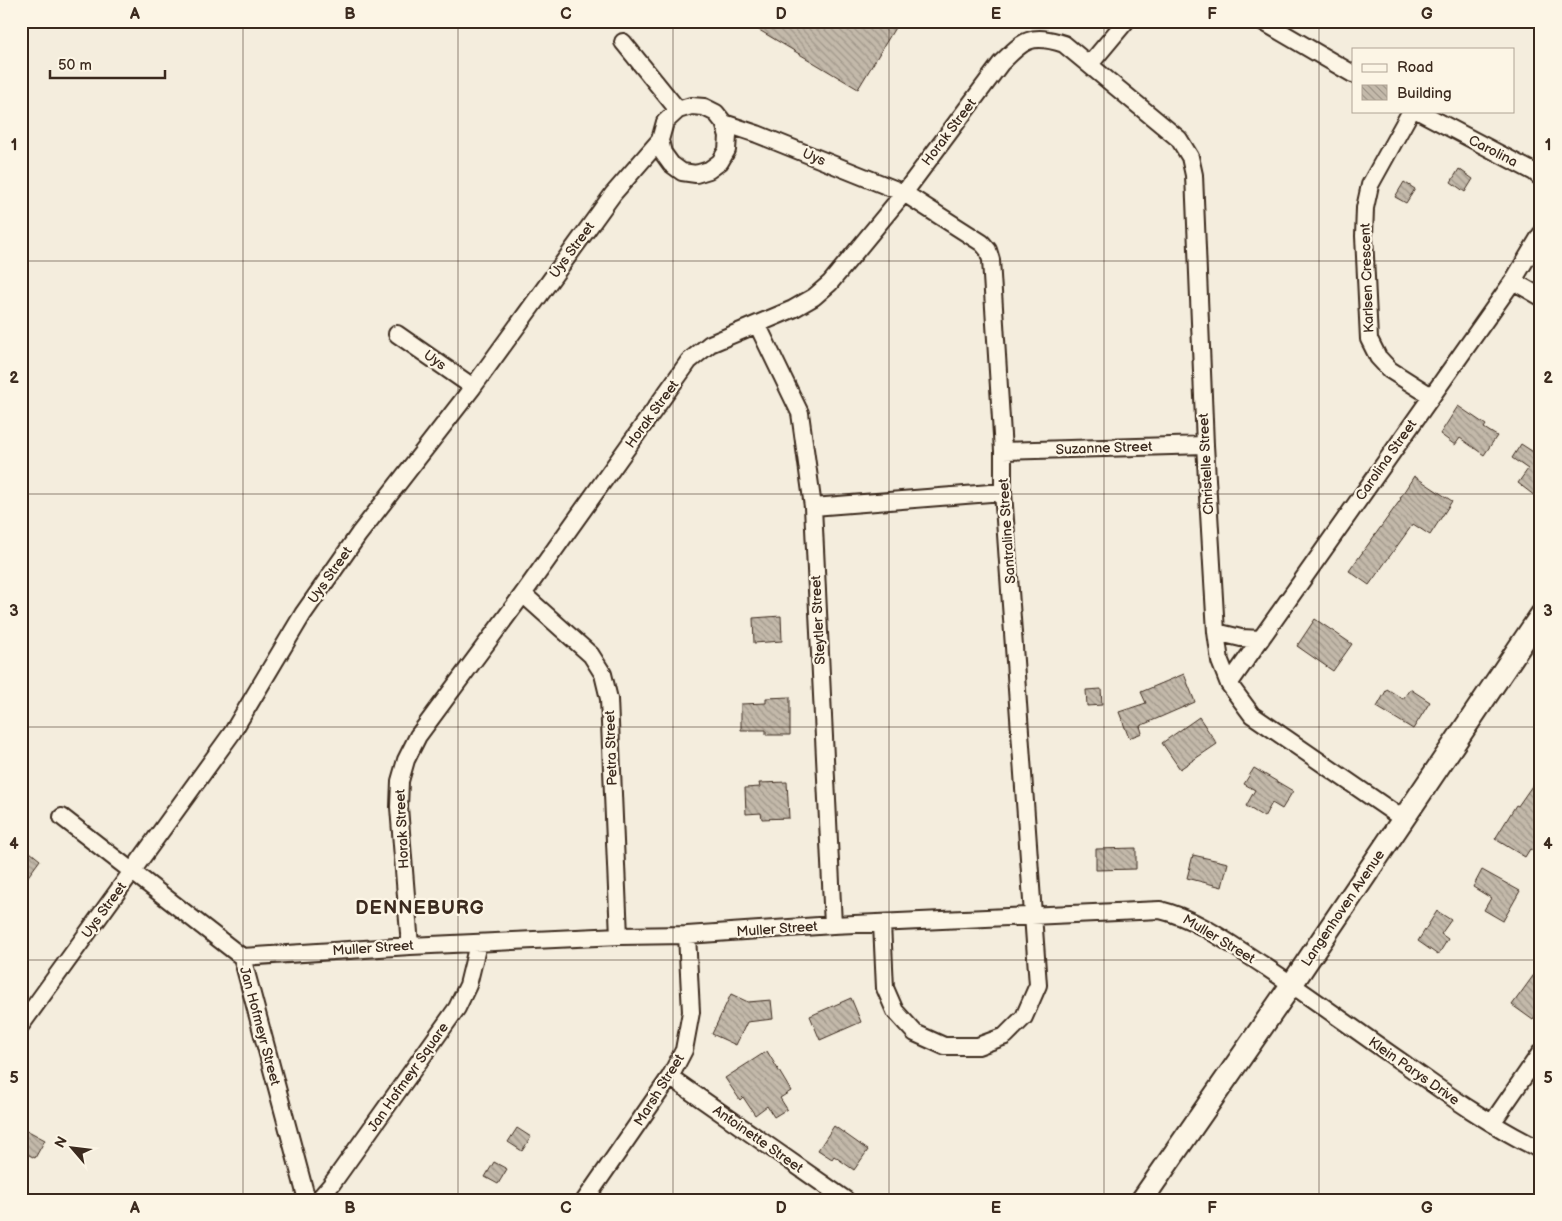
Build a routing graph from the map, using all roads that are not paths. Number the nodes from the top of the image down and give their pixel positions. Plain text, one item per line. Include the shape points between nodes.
1 (1126, 21) edge
2 (1262, 21) edge
3 (624, 42) dead end
4 (1090, 64) junction
5 (1352, 73) edge
6 (678, 110) junction
7 (1410, 112) edge
8 (1420, 112) edge
9 (724, 123) junction
10 (660, 140) junction
11 (1541, 178) edge
12 (904, 193) junction
13 (1541, 234) edge
14 (1513, 281) junction
15 (1541, 297) edge
16 (758, 326) junction
17 (397, 334) dead end
18 (473, 387) junction
19 (1431, 396) junction
20 (1205, 445) junction
21 (1003, 451) junction
22 (1003, 492) junction
23 (813, 507) junction
24 (523, 594) junction
25 (1541, 615) edge
26 (1216, 632) junction
27 (1261, 639) junction
28 (1229, 684) junction
29 (62, 817) dead end
30 (1403, 819) junction
31 (132, 871) junction
32 (1034, 915) junction
33 (882, 924) junction
34 (833, 925) junction
35 (687, 935) junction
36 (619, 936) junction
37 (478, 944) junction
38 (410, 946) junction
39 (242, 957) junction
40 (1292, 984) junction
41 (21, 1025) edge
42 (1541, 1052) edge
43 (670, 1077) junction
44 (1492, 1123) junction
45 (1541, 1150) edge
46 (307, 1200) edge
47 (318, 1200) edge
48 (585, 1200) edge
49 (846, 1200) edge
50 (1142, 1200) edge

1 - 4 street
2 - 5 street
3 - 6 street
4 - 12 street, Horak Street via 1064,44 1047,38 1030,39 1020,45 1001,63
4 - 20 street, Christelle Street via 1179,139 1190,157 1194,175
6 - 9 street via 690,106 704,107 716,113
6 - 10 street via 665,122
7 - 19 street, Karlsen Crescent via 1370,186 1365,208 1369,339 1378,357 1390,370
8 - 11 street, Carolina
9 - 10 street via 728,136 727,150 720,162 696,174 682,172 671,164 663,153
9 - 12 street, Uys
10 - 18 street, Uys Street via 613,194
12 - 16 street, Horak Street via 830,283 794,310
12 - 21 street, Santraline Street via 988,250
13 - 14 street, Carolina Street
14 - 15 street
14 - 19 street, Carolina Street
16 - 23 street, Steytler Street via 800,413
16 - 24 street, Horak Street via 710,344 689,361
17 - 18 street, Uys
18 - 31 street, Uys Street via 358,534 303,614 232,733
19 - 27 street, Carolina Street
20 - 21 street, Suzanne Street
20 - 26 street, Christelle Street
21 - 22 street, Santraline Street
22 - 23 street
22 - 32 street, Santraline Street
23 - 34 street, Steytler Street
24 - 36 street, Petra Street via 591,655 603,674 609,699
24 - 38 street, Horak Street via 418,736 406,760 400,781 399,807
25 - 30 street, Langenhoven Avenue
26 - 27 street
26 - 28 street, Christelle Street via 1220,661
27 - 28 street, Carolina Street
28 - 30 street, Christelle Street via 1252,715
29 - 31 street, Jan Hofmeyr Street
30 - 40 street, Langenhoven Avenue
31 - 39 street, Jan Hofmeyr Street
31 - 41 street, Uys Street
32 - 33 street, Muller Street
32 - 33 street via 1038,985 1028,1009 1005,1036 978,1046 944,1046 915,1034 895,1011 885,988
32 - 40 street, Muller Street via 1139,910 1178,914 1196,922
33 - 34 street, Muller Street
34 - 35 street, Muller Street
35 - 36 street, Muller Street
35 - 43 street, Marsh Street via 691,1012 684,1050
36 - 37 street, Muller Street
37 - 38 street, Muller Street
37 - 47 street, Jan Hofmeyr Square via 468,985 457,1008
38 - 39 street, Muller Street
39 - 46 street, Jan Hofmeyr Street
40 - 44 street, Klein Parys Drive
40 - 50 street, Langenhoven Avenue
42 - 44 street
43 - 48 street, Marsh Street
43 - 49 street, Antoinette Street
44 - 45 street, Klein Parys Drive

